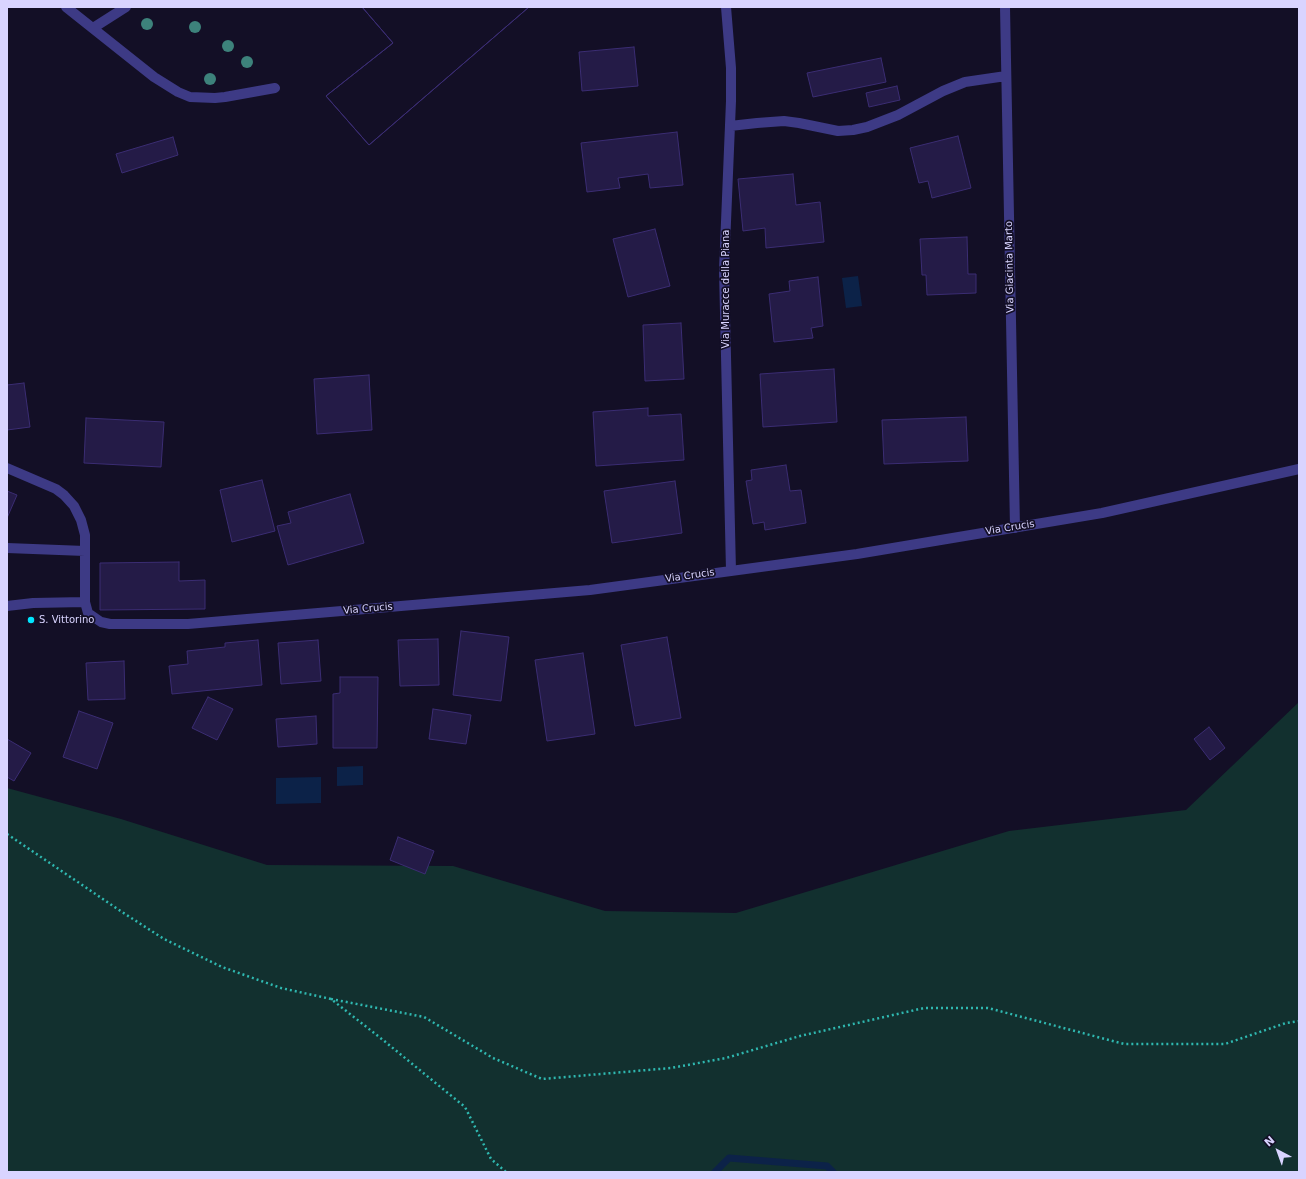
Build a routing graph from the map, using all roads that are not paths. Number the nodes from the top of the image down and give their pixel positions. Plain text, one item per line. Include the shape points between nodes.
1 (66, 7) edge
2 (126, 7) edge
3 (726, 7) edge
4 (1005, 7) edge
5 (93, 28) junction
6 (1006, 76) junction
7 (275, 88) dead end
8 (730, 126) junction
9 (7, 468) edge
10 (1299, 469) edge
11 (1014, 528) junction
12 (7, 548) edge
13 (85, 551) junction
14 (731, 571) junction
15 (84, 602) junction
16 (7, 606) edge

1 - 5 street
2 - 5 street
3 - 8 street, Via Muracce della Piana via 732,68
4 - 6 street, Via Giacinta Marto
5 - 7 street via 154,77 190,97 225,97
6 - 8 street via 965,82 898,116 853,130 838,131 784,121
6 - 11 street, Via Giacinta Marto
8 - 14 street, Via Muracce della Piana via 724,270
9 - 13 street via 64,495 74,506 81,520 85,535
10 - 11 street, Via Crucis via 1102,513
11 - 14 street, Via Crucis via 857,554
12 - 13 street
13 - 15 street
14 - 15 street, Via Crucis via 590,590 188,624 110,624 101,622 88,613
15 - 16 street

